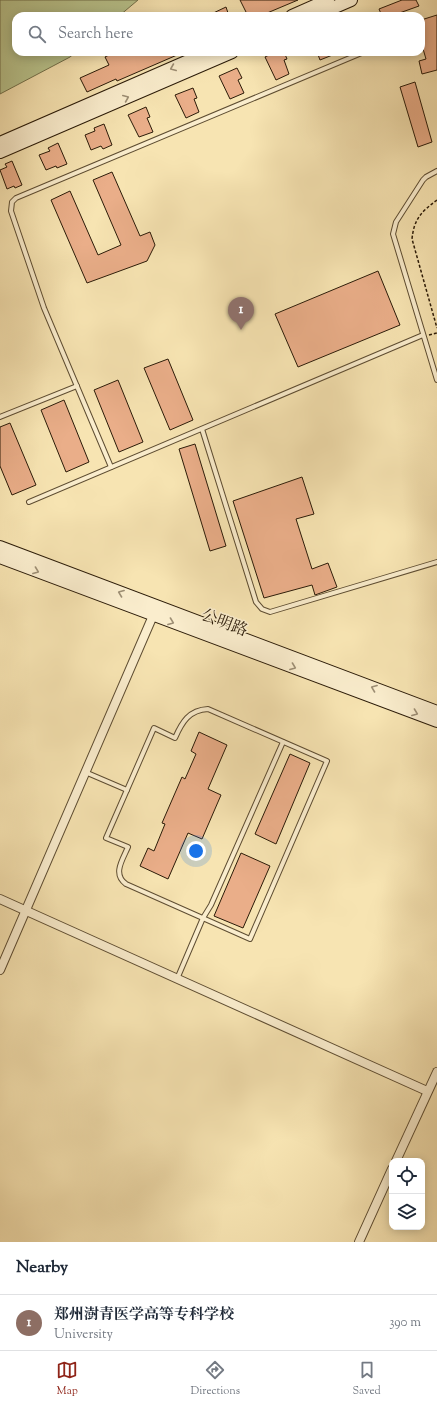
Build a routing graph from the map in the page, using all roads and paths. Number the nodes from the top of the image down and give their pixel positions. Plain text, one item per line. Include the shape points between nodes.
1 (328, 0) edge
2 (351, 0) edge
3 (301, 12) edge
4 (323, 12) edge
5 (200, 56) edge
6 (223, 56) edge
7 (354, 56) edge
8 (0, 143) edge
9 (0, 152) edge
10 (437, 171) edge
11 (437, 200) edge
12 (437, 328) edge
13 (423, 335) junction
14 (437, 380) edge
15 (77, 386) junction
16 (0, 417) edge
17 (202, 428) junction
18 (111, 467) junction
19 (29, 502) dead end
20 (0, 547) edge
21 (0, 557) edge
22 (437, 562) edge
23 (155, 611) junction
24 (437, 712) edge
25 (437, 721) edge
26 (283, 742) junction
27 (85, 772) junction
28 (127, 790) junction
29 (0, 899) edge
30 (26, 911) junction
31 (203, 918) junction
32 (0, 970) edge
33 (177, 979) junction
34 (437, 1072) edge
35 (427, 1091) junction
36 (397, 1158) edge
37 (389, 1176) edge
38 (359, 1242) edge

1 - 3 street
2 - 4 street
5 -> 8 street
9 -> 6 street
7 - 15 lane via 16,198 12,202 11,211 44,308
10 - 13 lane via 423,180 396,222 394,234
11 - 12 path via 420,216 413,227 412,239
13 - 14 lane
13 - 17 lane
15 - 16 lane
15 - 18 lane
17 - 18 lane
17 - 22 lane via 256,602 262,609 270,612
18 - 19 lane
23 -> 20 street, 公明路
21 -> 23 street, 公明路
24 -> 23 street, 公明路
23 -> 25 street, 公明路
23 - 27 street
26 - 28 lane via 208,709 201,710 190,715 181,724 175,738 154,728
26 - 31 lane via 212,905
26 - 31 lane via 327,761 250,939
27 - 28 lane
27 - 30 street
28 - 31 lane via 106,838 128,847 118,868 120,879
29 - 30 street
30 - 32 street
30 - 33 street
31 - 33 lane
33 - 35 street
34 - 35 street
35 - 36 street
37 - 38 street

